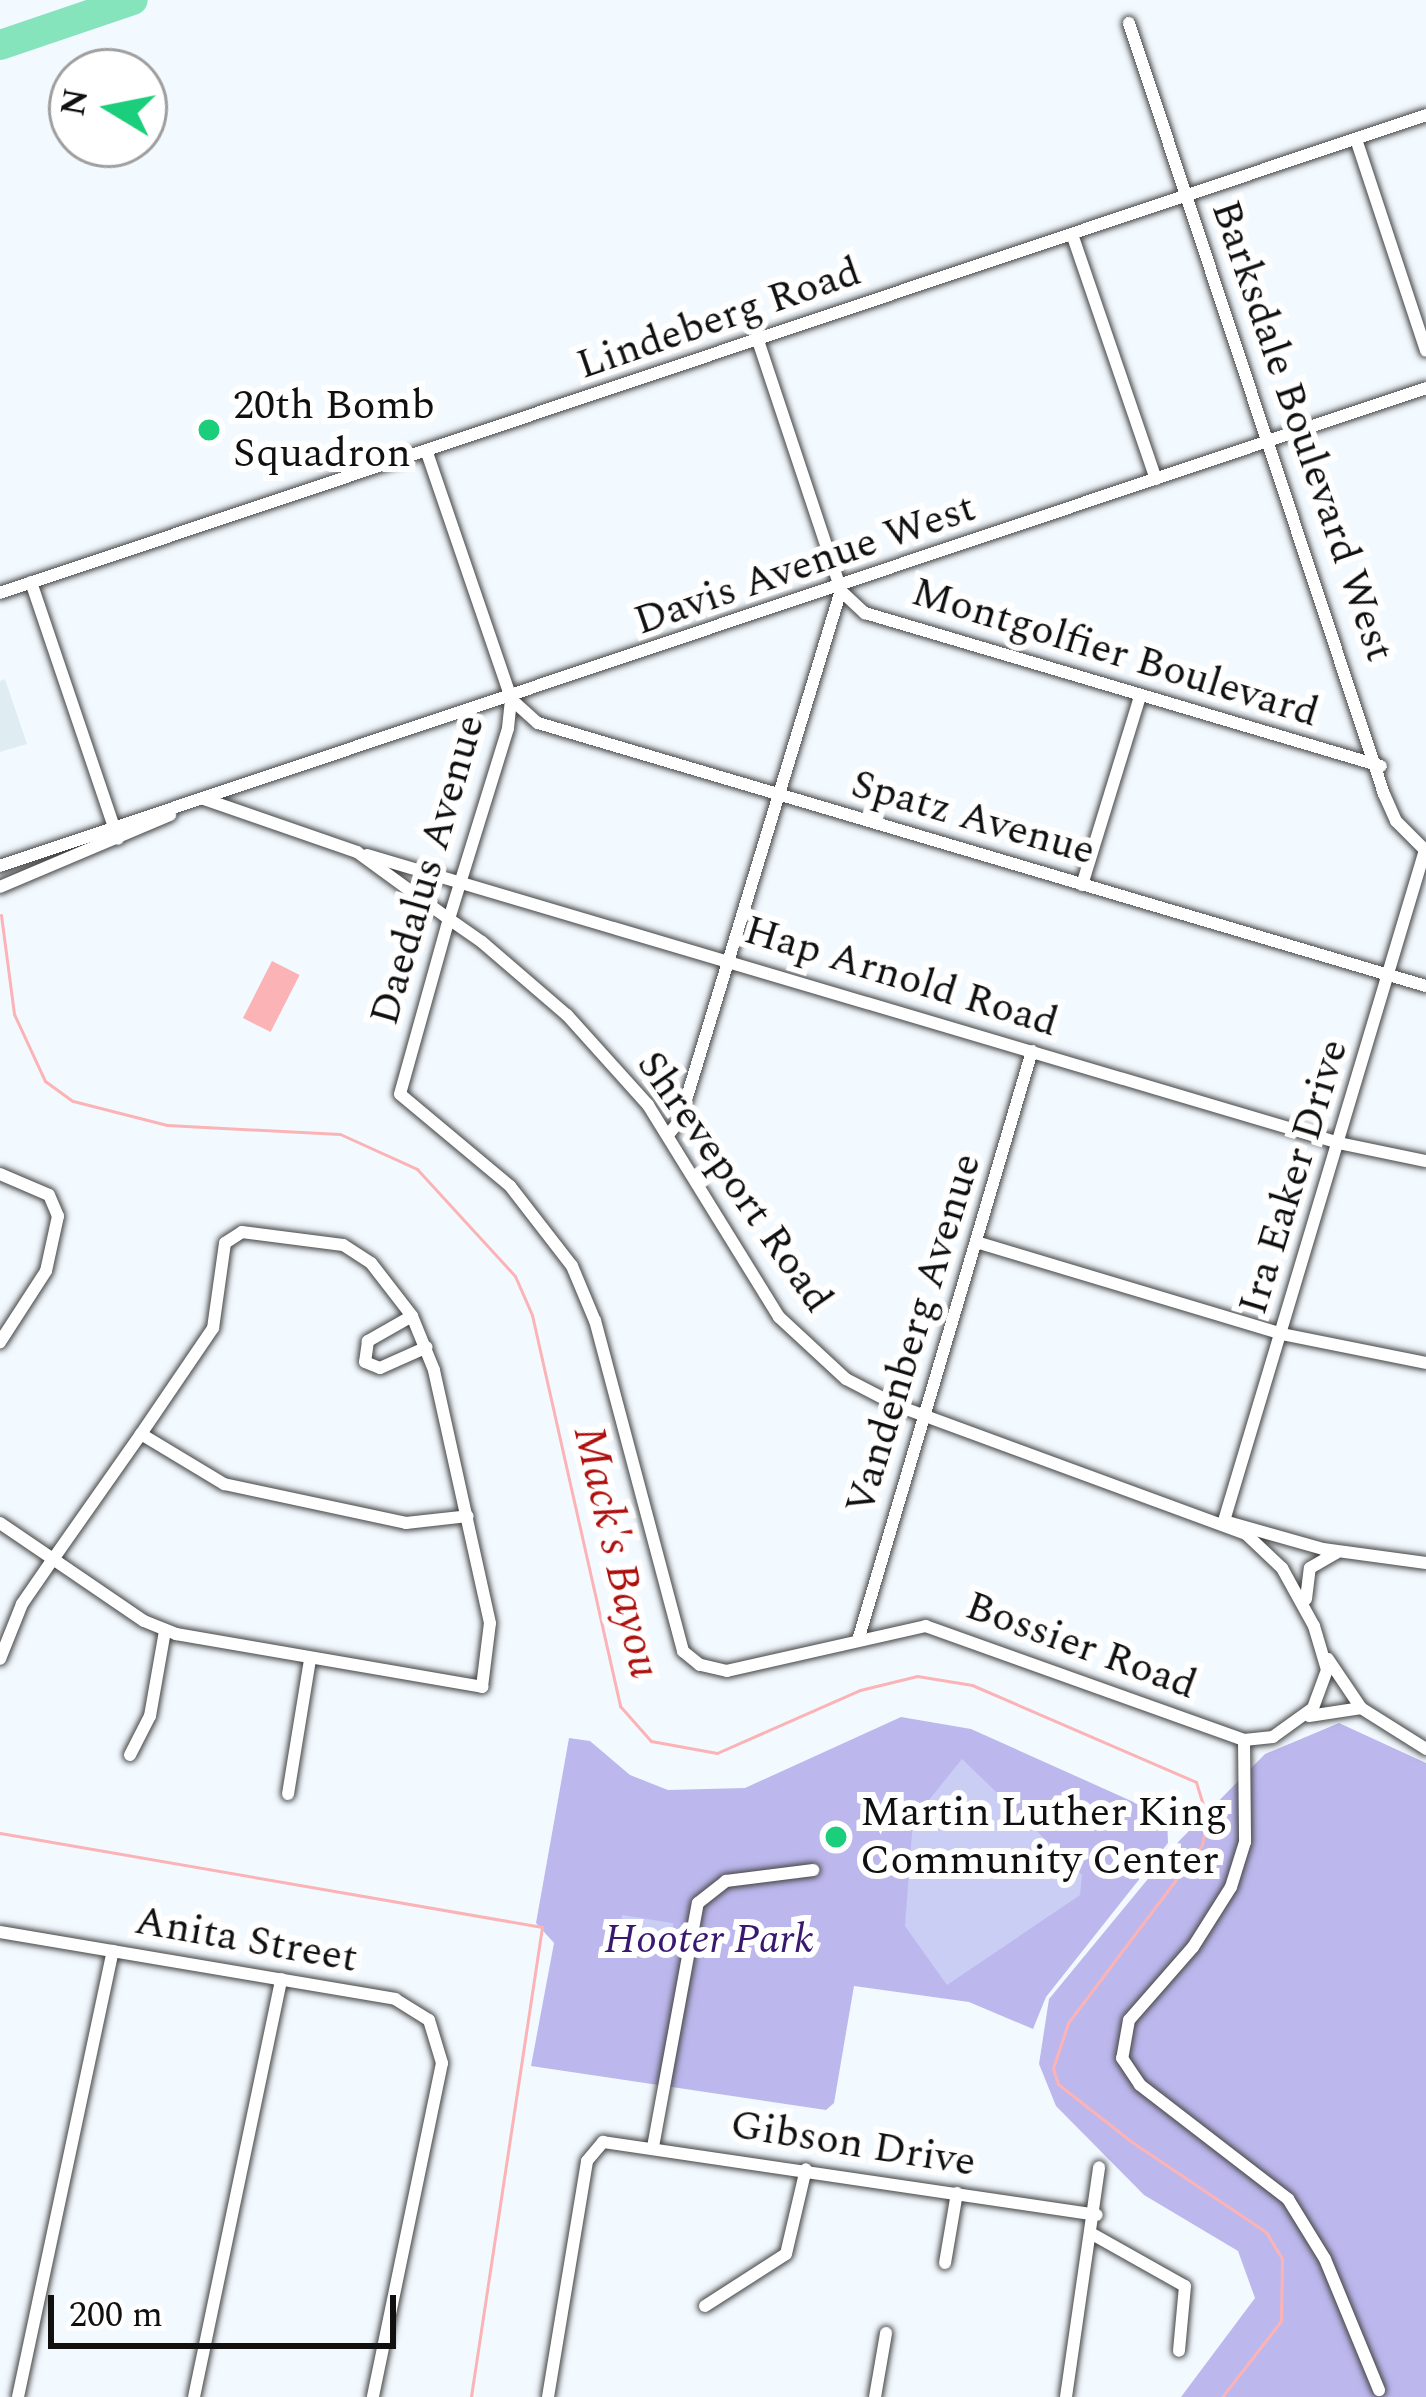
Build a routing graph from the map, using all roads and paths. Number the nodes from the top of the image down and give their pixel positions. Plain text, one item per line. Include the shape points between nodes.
1 (1129, 23) dead end
2 (1426, 115) edge
3 (1356, 139) junction
4 (1187, 195) junction
5 (1072, 234) junction
6 (758, 340) junction
7 (1426, 351) edge
8 (1426, 388) edge
9 (1271, 440) junction
10 (427, 452) junction
11 (1156, 479) junction
12 (31, 582) junction
13 (841, 590) junction
14 (0, 593) edge
15 (1140, 697) junction
16 (511, 698) junction
17 (1381, 766) junction
18 (778, 795) junction
19 (204, 800) junction
20 (116, 832) junction
21 (1425, 850) edge
22 (357, 852) junction
23 (0, 866) edge
24 (463, 880) junction
25 (1082, 885) junction
26 (0, 887) edge
27 (449, 919) junction
28 (729, 959) junction
29 (1387, 977) junction
30 (1426, 986) edge
31 (1032, 1051) junction
32 (404, 1102) joint
33 (668, 1135) junction
34 (1340, 1143) junction
35 (1426, 1161) edge
36 (0, 1174) edge
37 (976, 1242) junction
38 (412, 1316) junction
39 (1282, 1334) junction
40 (0, 1342) edge
41 (427, 1347) junction
42 (1426, 1363) edge
43 (924, 1415) junction
44 (141, 1434) junction
45 (468, 1516) junction
46 (1224, 1521) junction
47 (0, 1522) edge
48 (1339, 1552) junction
49 (52, 1559) junction
50 (1426, 1563) edge
51 (1309, 1612) junction
52 (165, 1631) junction
53 (859, 1637) junction
54 (1326, 1656) junction
55 (0, 1659) edge
56 (310, 1659) junction
57 (1361, 1708) junction
58 (1301, 1720) junction
59 (1244, 1740) junction
60 (1426, 1749) edge
61 (130, 1755) dead end
62 (288, 1794) dead end
63 (813, 1870) dead end
64 (0, 1932) edge
65 (113, 1951) junction
66 (281, 1979) junction
67 (653, 2146) junction
68 (1099, 2167) dead end
69 (806, 2169) junction
70 (957, 2193) junction
71 (1097, 2215) junction
72 (1094, 2235) junction
73 (945, 2263) dead end
74 (705, 2306) dead end
75 (886, 2333) dead end
76 (1179, 2351) dead end
77 (1378, 2390) dead end
78 (18, 2397) edge
79 (194, 2397) edge
80 (373, 2397) edge
81 (548, 2397) edge
82 (875, 2397) edge
83 (1066, 2397) edge

1 - 4 street, Barksdale Boulevard West
2 - 3 street, Lindeberg Road
3 - 4 street, Lindeberg Road
3 - 7 street
4 - 5 street, Lindeberg Road
4 - 9 street, Barksdale Boulevard West
5 - 6 street, Lindeberg Road
5 - 11 street
6 - 10 street, Lindeberg Road
6 - 13 street
8 - 9 street, Davis Avenue West
9 - 11 street, Davis Avenue West
9 - 17 street, Barksdale Boulevard West
10 - 12 street, Lindeberg Road
10 - 16 street, Daedalus Avenue
11 - 13 street, Davis Avenue West
12 - 14 street, Lindeberg Road
12 - 20 street
13 - 15 street, Montgolfier Boulevard via 865,613
13 - 16 street, Davis Avenue West
13 - 18 street
15 - 17 street, Montgolfier Boulevard
15 - 25 street
16 - 18 street, Spatz Avenue via 538,723
16 - 19 street, Davis Avenue West
16 - 24 street, Daedalus Avenue
17 - 21 street, Barksdale Boulevard West via 1396,821
18 - 25 street, Spatz Avenue
18 - 28 street
19 - 20 street, Davis Avenue West
19 - 22 street, Shreveport Road
20 - 23 street, Davis Avenue West
20 - 26 street, Davis Avenue West
21 - 29 street, Ira Eaker Drive
22 - 24 street, Hap Arnold Road
22 - 27 street, Shreveport Road
24 - 27 street, Daedalus Avenue
24 - 28 street, Hap Arnold Road
25 - 29 street, Spatz Avenue
27 - 32 street, Daedalus Avenue via 400,1085
27 - 33 street, Shreveport Road via 567,1015
28 - 31 street, Hap Arnold Road
28 - 33 street via 680,1120
29 - 30 street, Spatz Avenue
29 - 34 street, Ira Eaker Drive
31 - 34 street, Hap Arnold Road
31 - 37 street, Vandenberg Avenue
32 - 53 street, Bossier Road via 510,1186 572,1266 595,1322 683,1651 727,1671
33 - 43 street, Shreveport Road via 779,1317 846,1379
34 - 35 street, Hap Arnold Road
34 - 39 street, Ira Eaker Drive
36 - 40 street via 49,1195 58,1216 46,1271
37 - 39 street
37 - 43 street, Vandenberg Avenue
38 - 41 street
38 - 41 street via 368,1341 364,1362 380,1368
38 - 44 street via 371,1263 343,1245 229,1237 218,1318
39 - 42 street
39 - 46 street, Ira Eaker Drive
41 - 45 street
43 - 46 street, Shreveport Road
43 - 53 street, Vandenberg Avenue
44 - 45 street via 224,1484 406,1523
44 - 49 street
45 - 56 street via 488,1605 482,1688
46 - 48 street
46 - 51 street, Shreveport Road via 1268,1553
47 - 49 street
48 - 50 street
48 - 51 street via 1306,1574
49 - 52 street
49 - 55 street via 15,1616
51 - 54 street, Shreveport Road
52 - 56 street
52 - 61 street via 150,1716
53 - 59 street, Bossier Road via 916,1625 948,1629
54 - 57 street, Shreveport Road
54 - 58 street, Shreveport Road via 1323,1690
56 - 62 street
57 - 58 street
57 - 60 street, Shreveport Road
58 - 59 street via 1273,1737
59 - 77 street via 1245,1842 1232,1887 1129,2020 1122,2058 1140,2085 1288,2199 1325,2259
63 - 67 street via 726,1881 698,1903
64 - 65 street, Anita Street
65 - 66 street, Anita Street
65 - 78 street
66 - 79 street
66 - 80 street, Anita Street via 406,2003 429,2020 442,2063
67 - 69 street, Gibson Drive
67 - 81 street, Gibson Drive via 598,2144 587,2161
68 - 71 street
69 - 70 street, Gibson Drive
69 - 74 street via 786,2254
70 - 71 street, Gibson Drive
70 - 73 street
71 - 72 street
72 - 76 street via 1184,2286
72 - 83 street
75 - 82 street

